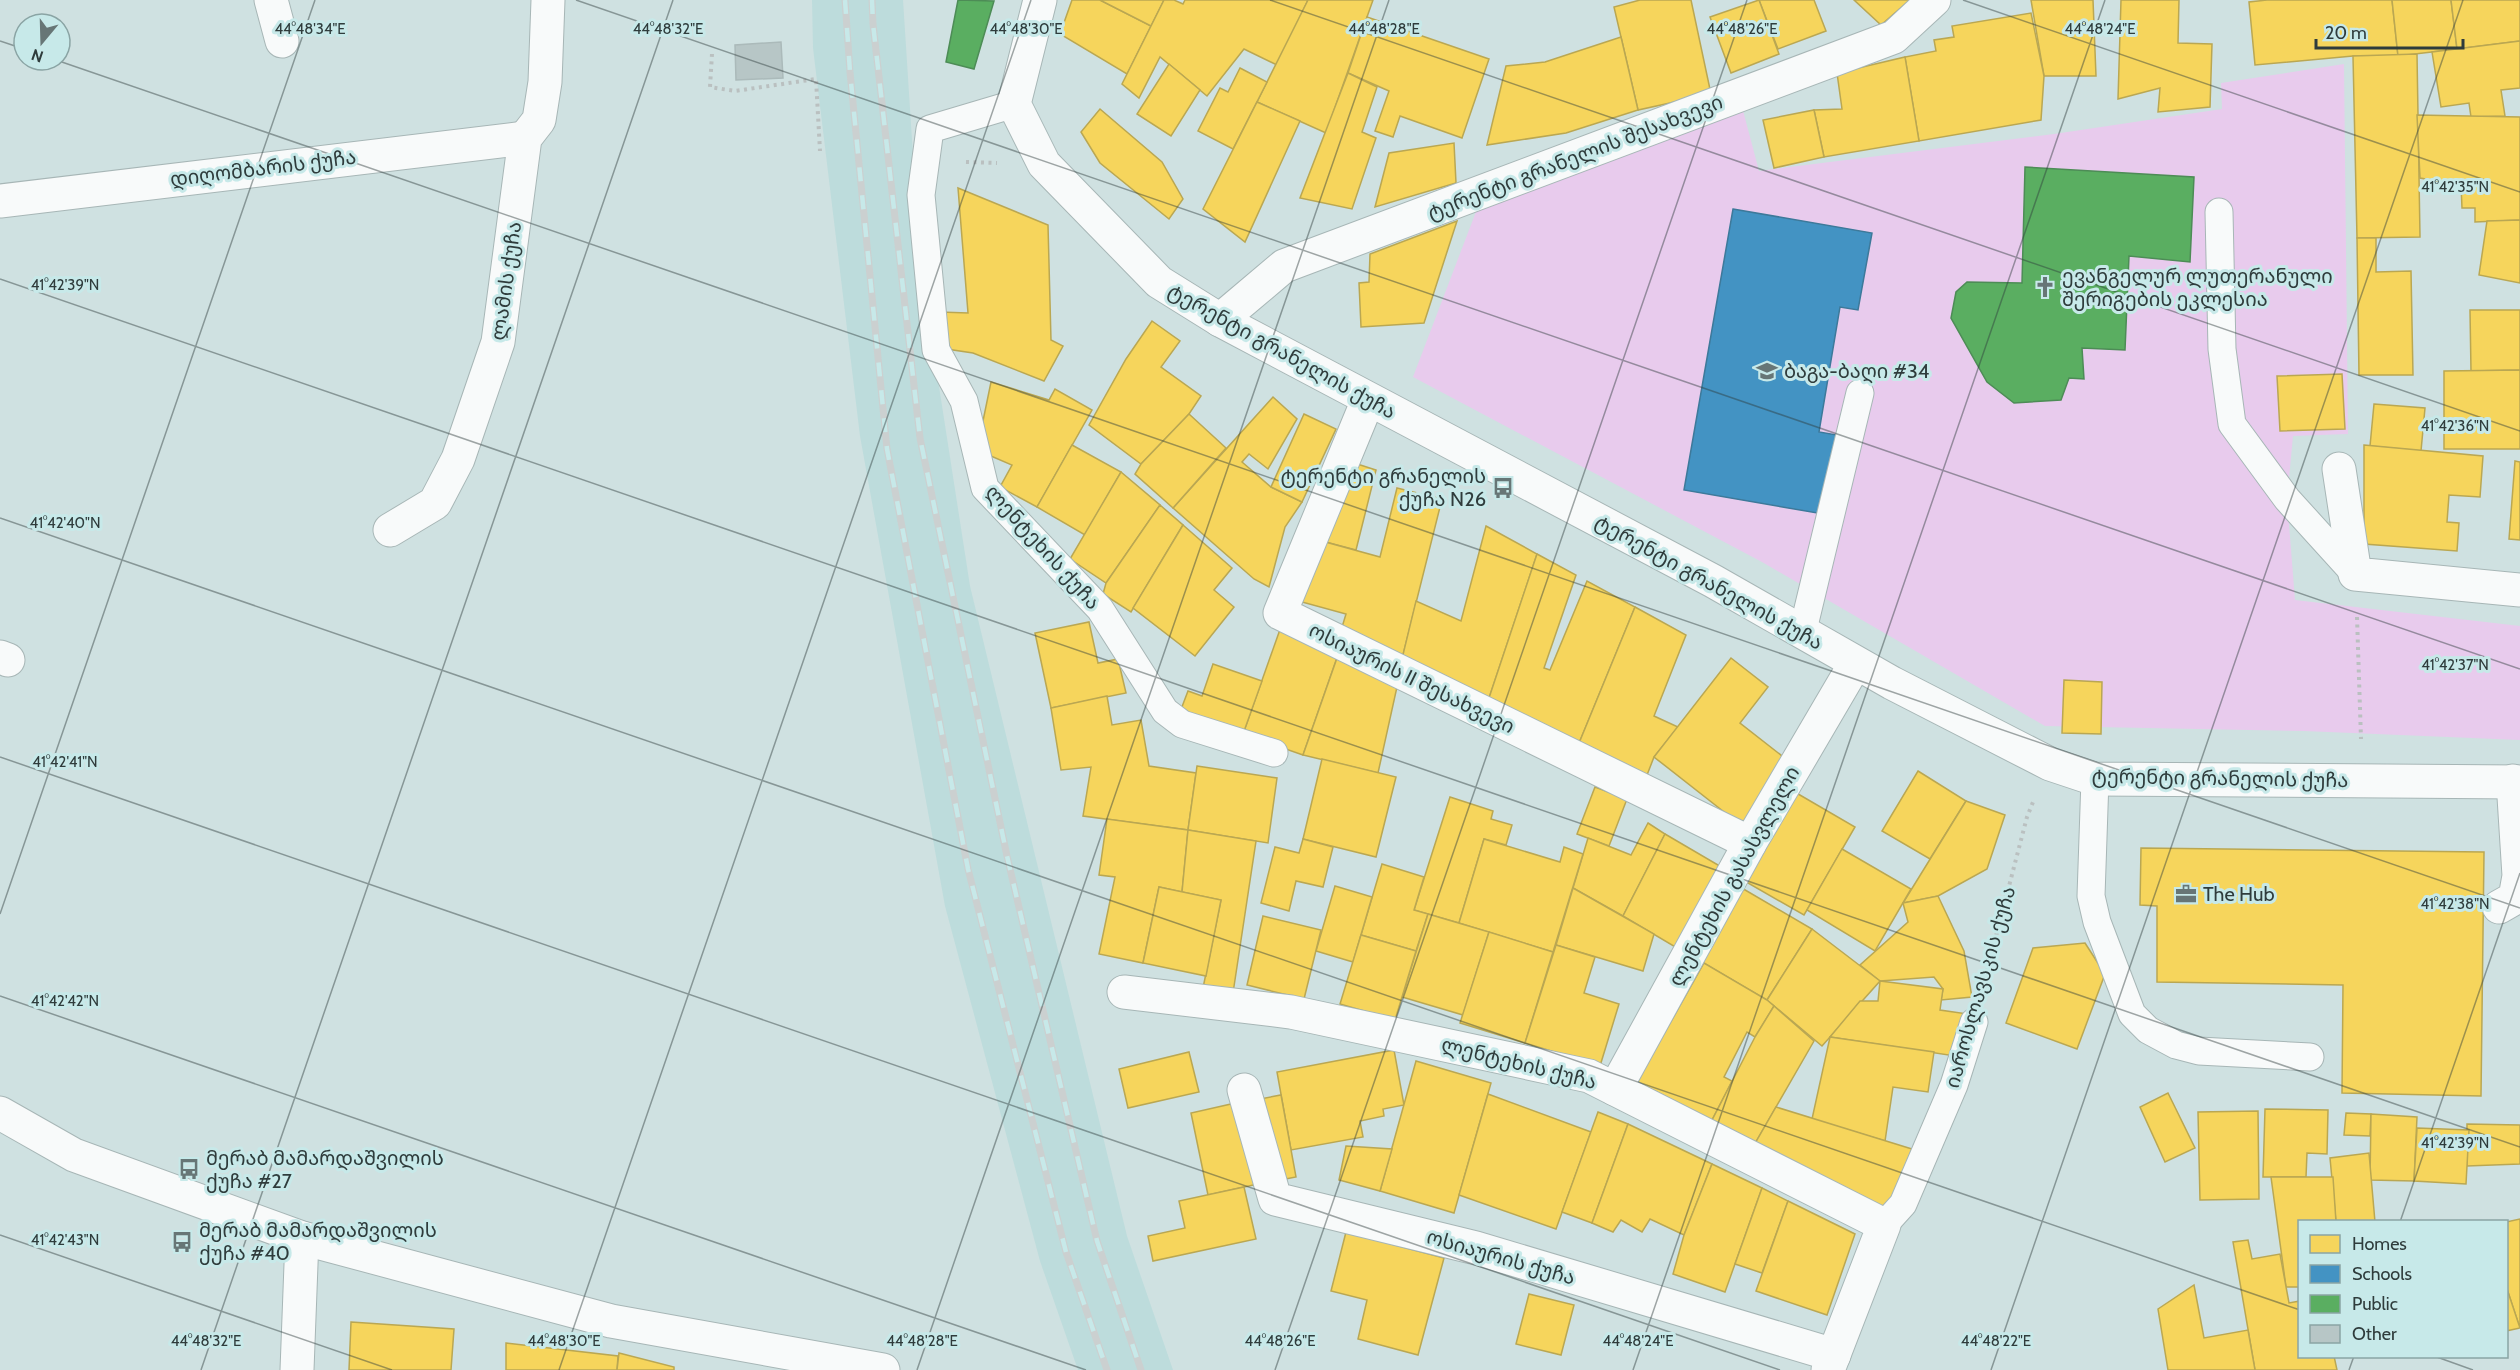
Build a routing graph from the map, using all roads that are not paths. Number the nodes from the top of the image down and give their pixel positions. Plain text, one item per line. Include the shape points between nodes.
1 (271, 0) edge
2 (548, 0) edge
3 (1040, 0) edge
4 (1934, 0) edge
5 (282, 41) dead end
6 (1014, 105) junction
7 (525, 138) junction
8 (0, 201) edge
9 (2218, 212) dead end
10 (1220, 320) junction
11 (1860, 393) dead end
12 (1368, 400) junction
13 (2339, 469) dead end
14 (390, 531) dead end
15 (2355, 574) junction
16 (2520, 590) edge
17 (1802, 634) junction
18 (1856, 663) junction
19 (1274, 753) dead end
20 (2095, 779) junction
21 (2516, 782) edge
22 (1750, 843) junction
23 (2499, 908) dead end
24 (1124, 992) dead end
25 (1974, 1022) road end
26 (2310, 1057) dead end
27 (1616, 1089) junction
28 (1244, 1090) dead end
29 (0, 1113) edge
30 (1884, 1225) junction
31 (302, 1238) junction
32 (1831, 1363) edge
33 (297, 1370) edge
34 (883, 1370) edge

1 - 5 street
2 - 7 street, ლამის ქუჩა via 545,82 539,120
3 - 6 street
4 - 10 street, ტერენტი გრანელის შესახვევი via 1894,37 1284,266
6 - 10 street, ტერენტი გრანელის ქუჩა via 1044,164 1159,282
6 - 19 lane, ლენტეხის ქუჩა via 930,129 921,195 936,350 964,401 985,488 1100,609 1165,711 1182,724
7 - 8 street, დიღომბარის ქუჩა
7 - 14 street, ლამის ქუჩა via 498,342 458,459 435,503
9 - 15 lane via 2222,349 2232,424 2286,499
10 - 12 street, ტერენტი გრანელის ქუჩა
11 - 17 lane
12 - 17 street, ტერენტი გრანელის ქუჩა via 1713,581
12 - 22 street, ოსიაურის II შესახვევი via 1280,613
13 - 15 street
15 - 16 street
17 - 18 street, ტერენტი გრანელის ქუჩა
18 - 20 street, ტერენტი გრანელის ქუჩა via 2050,764
18 - 22 street, ლენტეხის გასასვლელი
20 - 21 street, ტერენტი გრანელის ქუჩა
20 - 26 lane via 2091,896 2132,1014 2148,1030 2176,1045 2199,1051
21 - 23 street via 2519,876 2515,898
22 - 27 street, ლენტეხის გასასვლელი
24 - 27 street, ლენტეხის ქუჩა via 1292,1012 1588,1076
25 - 30 lane, იაროსლავსკის ქუჩა via 1954,1085 1903,1204
27 - 30 street, ლენტეხის ქუჩა
28 - 32 street, ოსიაურის ქუჩა via 1275,1199 1476,1248
29 - 31 street via 74,1155
30 - 32 street, იაროსლავსკის ქუჩა
31 - 33 street
31 - 34 street via 611,1321

